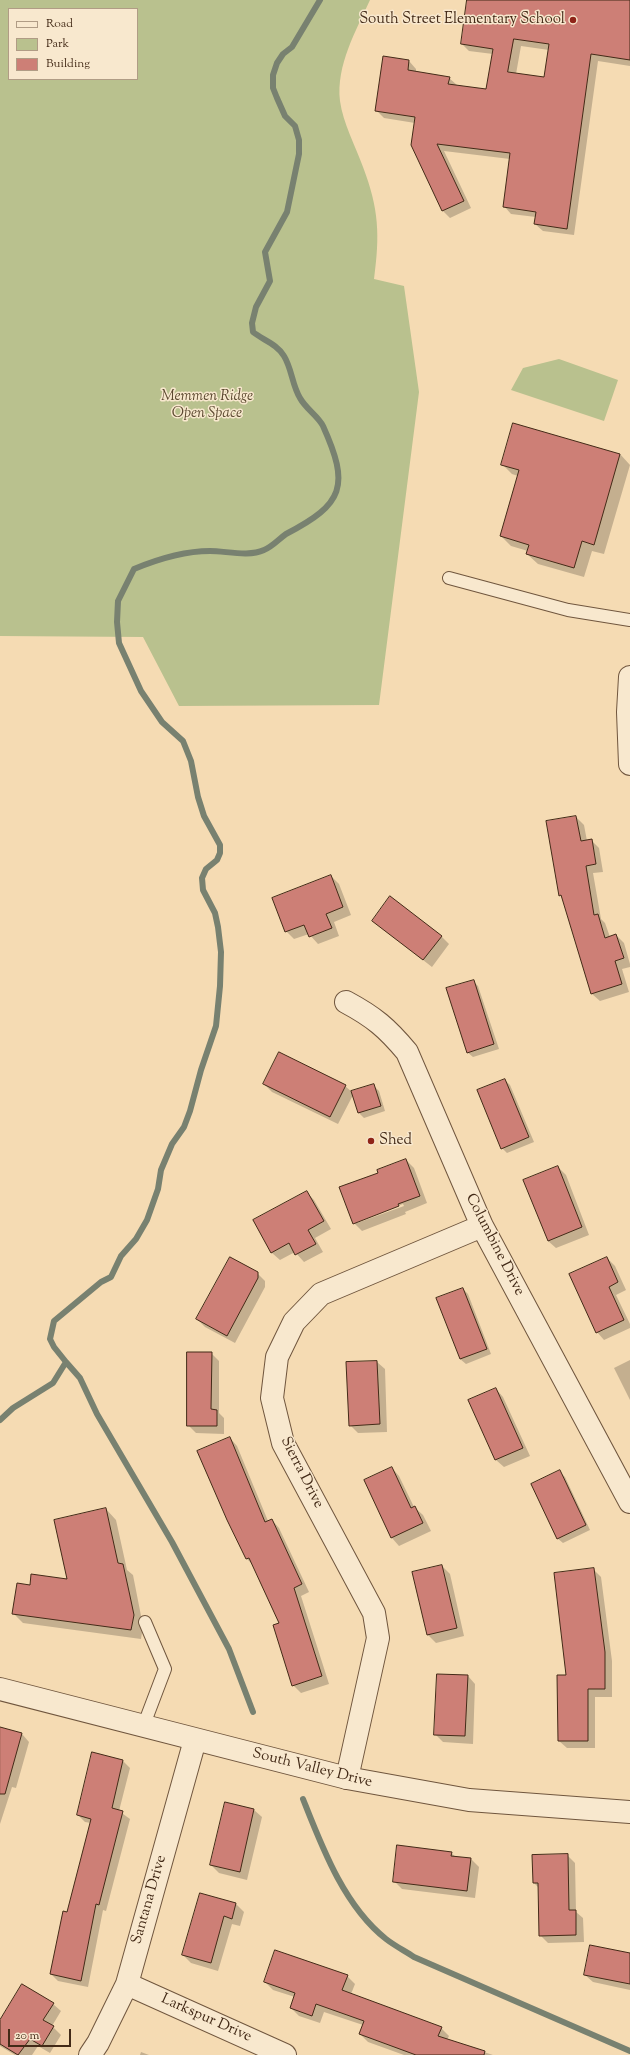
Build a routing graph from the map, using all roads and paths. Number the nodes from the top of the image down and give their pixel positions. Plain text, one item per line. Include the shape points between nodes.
1 (449, 578) dead end
2 (630, 620) edge
3 (630, 677) edge
4 (630, 764) edge
5 (346, 1002) dead end
6 (482, 1226) junction
7 (630, 1502) edge
8 (145, 1622) dead end
9 (0, 1690) edge
10 (142, 1727) junction
11 (195, 1740) junction
12 (347, 1778) junction
13 (630, 1812) edge
14 (126, 1984) junction
15 (90, 2055) edge
16 (285, 2055) edge

1 - 2 lane via 568,610
3 - 4 street
5 - 6 street, Columbine Drive via 387,1028 407,1052
6 - 7 street, Columbine Drive
6 - 12 street, Sierra Drive via 320,1294 294,1322 277,1357 272,1398 283,1442 374,1612 377,1645
8 - 10 lane via 165,1669
9 - 10 street, South Valley Drive
10 - 11 street, South Valley Drive
11 - 12 street, South Valley Drive
11 - 14 street, Santana Drive
12 - 13 street, South Valley Drive via 469,1800
14 - 15 street, Santana Drive
14 - 16 street, Larkspur Drive

